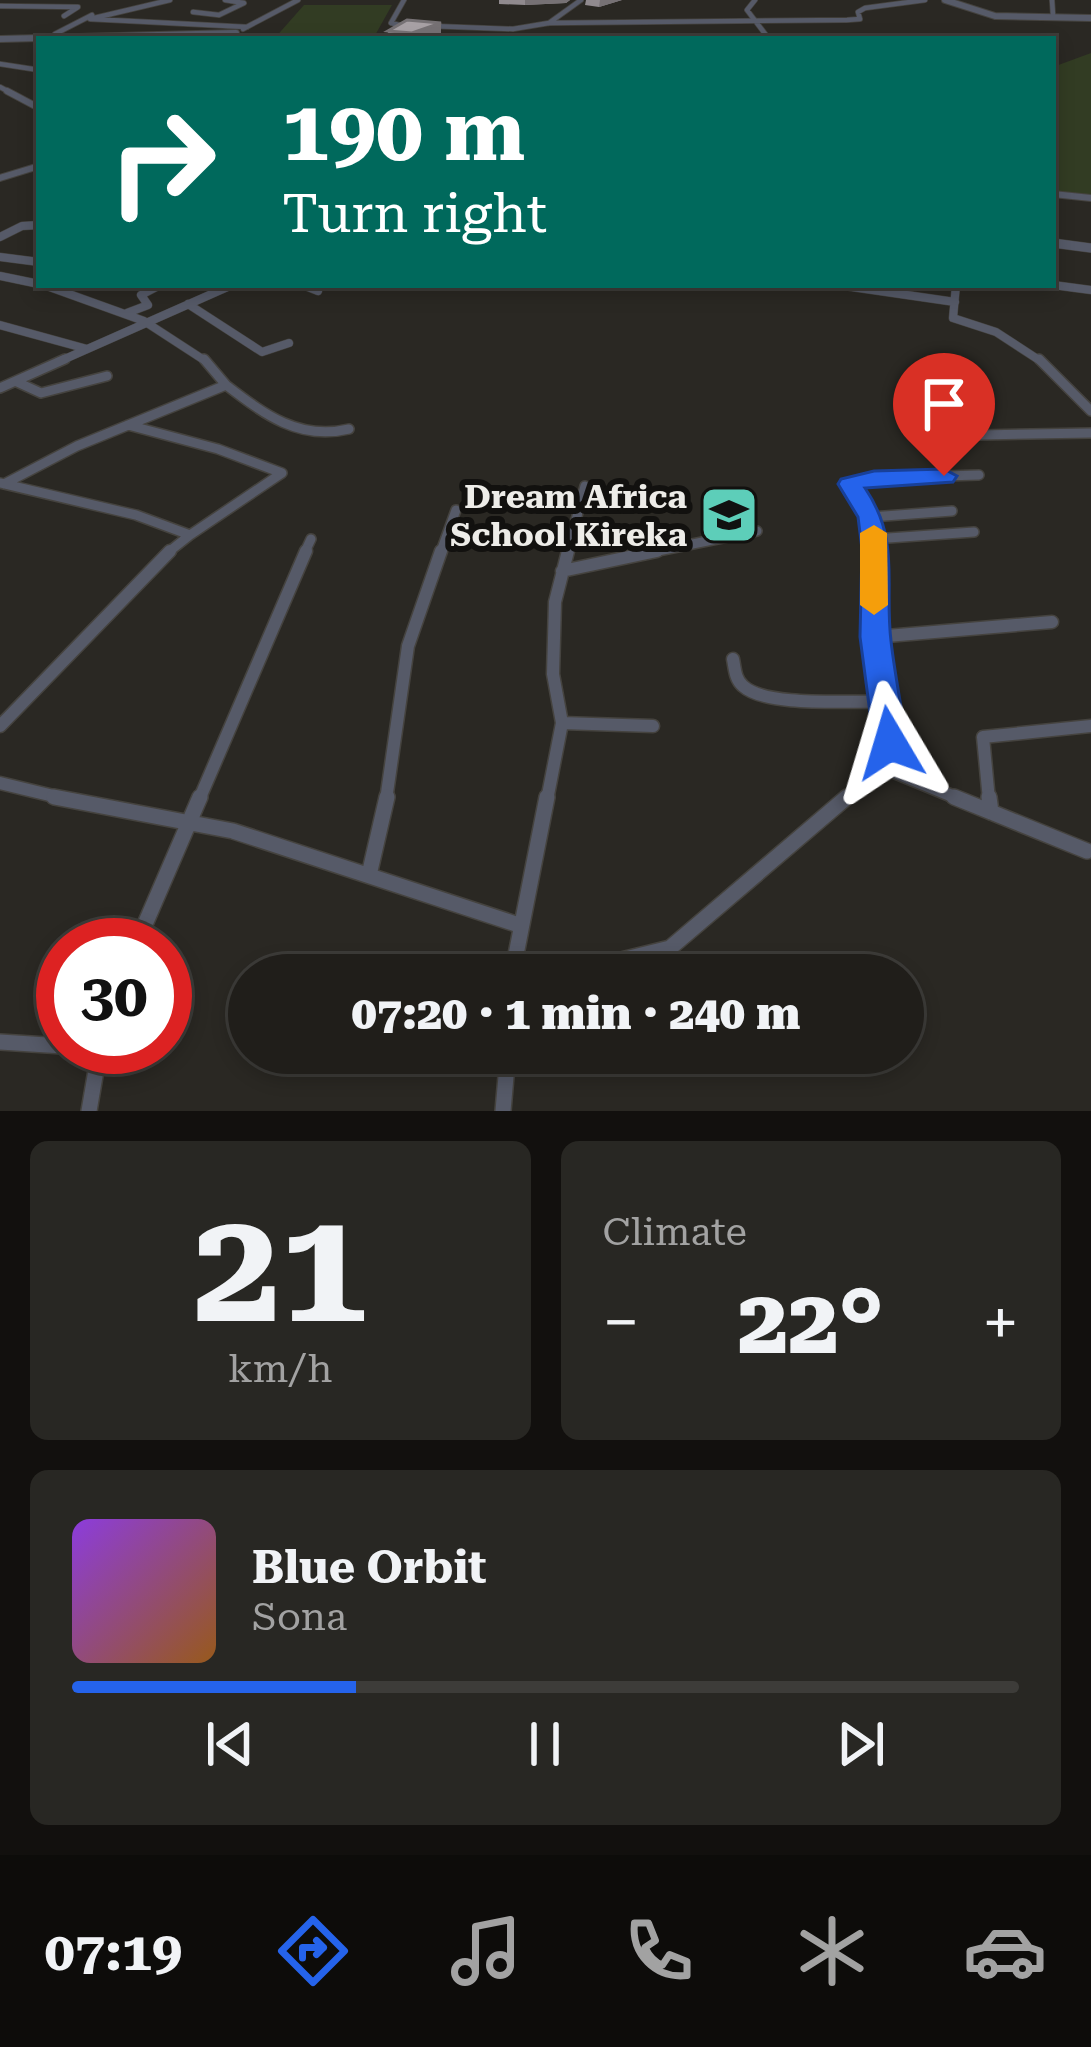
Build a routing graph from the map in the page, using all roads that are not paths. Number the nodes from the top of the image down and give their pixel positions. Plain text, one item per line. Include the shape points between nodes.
1 (170, 0) edge
2 (225, 0) edge
3 (298, 0) edge
4 (404, 0) edge
5 (581, 0) edge
6 (755, 0) edge
7 (925, 0) edge
8 (945, 0) edge
9 (1052, 0) edge
10 (119, 3) dead end
11 (0, 6) edge
12 (193, 12) dead end
13 (1053, 15) dead end
14 (64, 16) dead end
15 (1091, 18) edge
16 (757, 22) junction
17 (391, 23) junction
18 (549, 23) junction
19 (579, 25) junction
20 (247, 27) junction
21 (406, 28) junction
22 (55, 34) dead end
23 (233, 36) edge
24 (384, 36) edge
25 (582, 36) dead end
26 (767, 36) edge
27 (36, 38) edge
28 (0, 39) edge
29 (0, 64) edge
30 (36, 70) edge
31 (0, 87) edge
32 (36, 106) edge
33 (36, 167) edge
34 (0, 178) edge
35 (1056, 194) edge
36 (1091, 198) edge
37 (36, 225) edge
38 (0, 237) edge
39 (1056, 243) edge
40 (1091, 248) edge
41 (0, 257) edge
42 (36, 262) edge
43 (0, 275) edge
44 (36, 283) edge
45 (1056, 285) edge
46 (53, 288) edge
47 (155, 288) edge
48 (225, 288) edge
49 (310, 288) edge
50 (859, 288) edge
51 (956, 288) edge
52 (1091, 290) edge
53 (318, 291) dead end
54 (955, 302) junction
55 (188, 304) junction
56 (127, 313) junction
57 (146, 322) junction
58 (0, 325) edge
59 (290, 343) dead end
60 (87, 349) junction
61 (107, 376) dead end
62 (16, 382) junction
63 (226, 385) junction
64 (0, 388) edge
65 (1091, 411) edge
66 (128, 424) junction
67 (349, 429) dead end
68 (1091, 433) edge
69 (980, 435) dead end
70 (979, 476) dead end
71 (2, 484) edge
72 (584, 486) dead end
73 (456, 510) dead end
74 (952, 511) dead end
75 (871, 517) junction
76 (758, 531) dead end
77 (974, 532) dead end
78 (190, 535) junction
79 (311, 539) dead end
80 (874, 539) junction
81 (562, 572) junction
82 (1052, 622) dead end
83 (875, 637) junction
84 (733, 659) dead end
85 (887, 702) junction
86 (562, 723) junction
87 (0, 725) edge
88 (653, 726) dead end
89 (1091, 726) edge
90 (882, 767) junction
91 (0, 783) edge
92 (991, 812) junction
93 (189, 820) junction
94 (1087, 851) dead end
95 (369, 875) junction
96 (147, 918) edge
97 (519, 926) junction
98 (515, 954) edge
99 (654, 954) edge
100 (0, 1042) edge
101 (36, 1044) edge
102 (95, 1074) edge
103 (506, 1074) edge
104 (89, 1111) edge
105 (503, 1111) edge

1 - 20 street via 90,19
2 - 12 street via 244,3 219,15
3 - 20 street
4 - 17 street
5 - 18 street
6 - 16 street via 747,10
7 - 16 street via 865,8 856,20
8 - 15 street via 1001,17
9 - 13 street
10 - 22 street
11 - 14 street via 78,7
16 - 19 street
16 - 26 street
17 - 21 street
17 - 24 street
18 - 19 street
18 - 21 street
19 - 25 street
20 - 23 street
21 - 24 street
27 - 28 street
29 - 30 street
31 - 32 street
33 - 34 street
35 - 36 street
37 - 38 street
39 - 40 street
41 - 42 street
43 - 44 street
45 - 52 street
46 - 56 street
47 - 56 street via 141,296 148,304
48 - 55 street
49 - 53 street
50 - 54 street
51 - 54 street
54 - 65 street via 955,320 996,332 1039,359
55 - 57 street
55 - 59 street via 262,352
56 - 57 street
57 - 60 street
57 - 63 street via 211,363
58 - 60 street
60 - 62 street
61 - 62 street via 41,393
62 - 64 street
63 - 66 street
63 - 67 street via 278,423 319,435
66 - 71 street
66 - 78 street via 282,473
68 - 69 street
70 - 75 street via 854,481
71 - 78 street
72 - 81 street
73 - 95 street via 408,646
74 - 75 street
75 - 80 street
76 - 81 street
77 - 80 street
78 - 87 street
79 - 93 street
80 - 83 street
81 - 86 street via 553,640
82 - 83 street
83 - 85 street
84 - 85 street via 738,681 754,694
85 - 90 street via 890,743
86 - 88 street
86 - 97 street
89 - 92 street via 983,737
90 - 92 street
90 - 99 street
91 - 93 street
92 - 94 street
93 - 95 street
93 - 96 street
95 - 97 street
97 - 98 street
100 - 101 street
102 - 104 street
103 - 105 street

